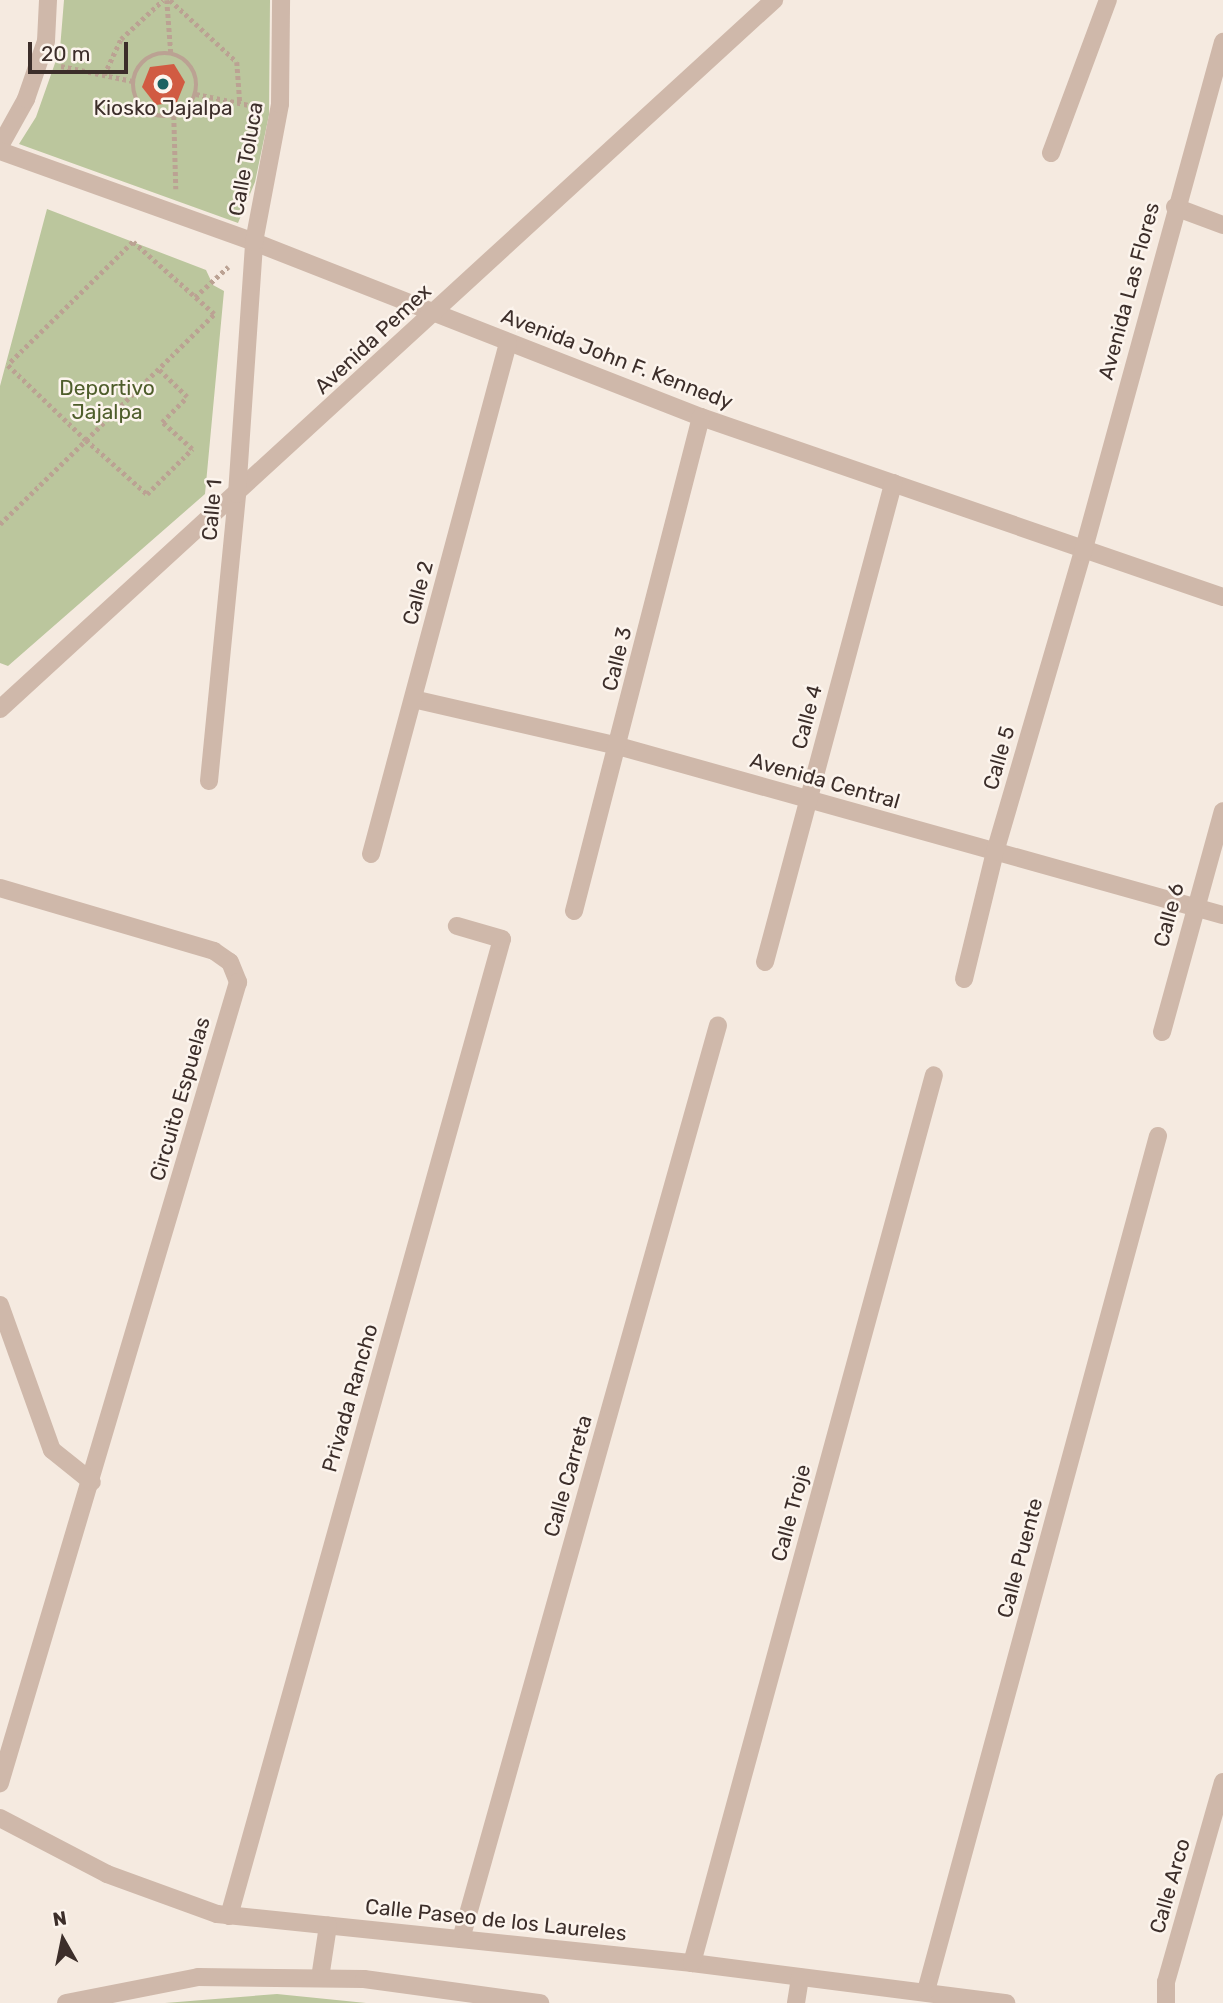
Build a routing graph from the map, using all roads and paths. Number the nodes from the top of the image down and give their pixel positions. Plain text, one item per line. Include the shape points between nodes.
1 (48, 0) edge
2 (167, 0) edge
3 (281, 0) edge
4 (774, 0) edge
5 (1108, 0) edge
6 (1223, 42) edge
7 (171, 53) junction
8 (39, 62) junction
9 (104, 75) junction
10 (132, 81) junction
11 (197, 94) junction
12 (240, 103) junction
13 (279, 111) junction
14 (174, 116) junction
15 (0, 149) edge
16 (1051, 153) dead end
17 (1175, 207) junction
18 (173, 213) junction
19 (1223, 225) edge
20 (254, 242) junction
21 (435, 313) junction
22 (508, 343) junction
23 (158, 369) junction
24 (701, 417) junction
25 (86, 440) junction
26 (893, 483) junction
27 (237, 495) junction
28 (0, 524) edge
29 (1083, 552) junction
30 (1223, 597) edge
31 (413, 699) junction
32 (0, 709) edge
33 (618, 746) junction
34 (209, 781) dead end
35 (808, 800) junction
36 (1223, 811) edge
37 (995, 852) junction
38 (370, 854) dead end
39 (0, 888) edge
40 (1195, 906) junction
41 (574, 911) dead end
42 (1223, 915) edge
43 (457, 926) dead end
44 (765, 962) dead end
45 (964, 979) dead end
46 (718, 1025) dead end
47 (1162, 1032) dead end
48 (934, 1075) dead end
49 (1158, 1136) dead end
50 (0, 1305) edge
51 (92, 1482) junction
52 (1223, 1782) edge
53 (0, 1783) edge
54 (0, 1818) edge
55 (229, 1916) junction
56 (328, 1926) junction
57 (461, 1939) junction
58 (692, 1963) junction
59 (800, 1977) junction
60 (320, 1978) junction
61 (926, 1991) junction
62 (66, 2003) edge
63 (540, 2003) edge
64 (796, 2003) edge
65 (1006, 2003) edge
66 (1166, 2003) edge

1 - 8 street via 46,41
2 - 7 path
2 - 9 path via 121,39
2 - 12 path via 237,62
3 - 13 street, Calle Toluca
4 - 21 street, Avenida Pemex
5 - 16 street
6 - 17 street, Avenida Las Flores
7 - 10 path via 150,56
7 - 11 path via 195,72
8 - 9 path
8 - 15 street
9 - 10 path
10 - 14 path via 144,110
11 - 12 path
11 - 14 path via 192,104
12 - 13 path
13 - 20 street, Calle Toluca
14 - 18 path via 178,169
15 - 18 street, Avenida John F. Kennedy
17 - 19 street
17 - 29 street, Avenida Las Flores
18 - 20 street, Avenida John F. Kennedy
20 - 21 street, Avenida John F. Kennedy
20 - 27 street, Calle 1
21 - 22 street, Avenida John F. Kennedy
21 - 27 street, Avenida Pemex
22 - 24 street, Avenida John F. Kennedy
22 - 31 street, Calle 2
23 - 25 path
23 - 25 path via 187,397 162,422 192,449 147,494
23 - 25 path via 214,314 133,242 8,365
24 - 26 street, Avenida John F. Kennedy
24 - 33 street, Calle 3
25 - 28 path
26 - 29 street, Avenida John F. Kennedy
26 - 35 street, Calle 4
27 - 32 street, Avenida Pemex
27 - 34 street, Calle 1
29 - 30 street, Avenida John F. Kennedy
29 - 37 street, Calle 5
31 - 33 street, Avenida Central
31 - 38 street, Calle 2
33 - 35 street, Avenida Central
33 - 41 street, Calle 3
35 - 37 street, Avenida Central
35 - 44 street, Calle 4
36 - 40 street, Calle 6
37 - 40 street, Avenida Central
37 - 45 street, Calle 5
39 - 51 street, Circuito Espuelas via 214,951 230,962 238,982
40 - 42 street, Avenida Central
40 - 47 street, Calle 6
43 - 55 street, Privada Rancho via 502,939
46 - 57 street, Calle Carreta
48 - 58 street, Calle Troje
49 - 61 street, Calle Puente
50 - 51 street via 52,1450
51 - 53 street, Circuito Espuelas
52 - 66 street, Calle Arco via 1166,1982
54 - 55 street, Calle Paseo de los Laureles via 107,1874
55 - 56 street, Calle Paseo de los Laureles
56 - 57 street, Calle Paseo de los Laureles
56 - 60 street
57 - 58 street, Calle Paseo de los Laureles
58 - 59 street, Calle Paseo de los Laureles
59 - 61 street, Calle Paseo de los Laureles
59 - 64 street
60 - 62 street via 198,1977
60 - 63 street via 364,1979
61 - 65 street, Calle Paseo de los Laureles

